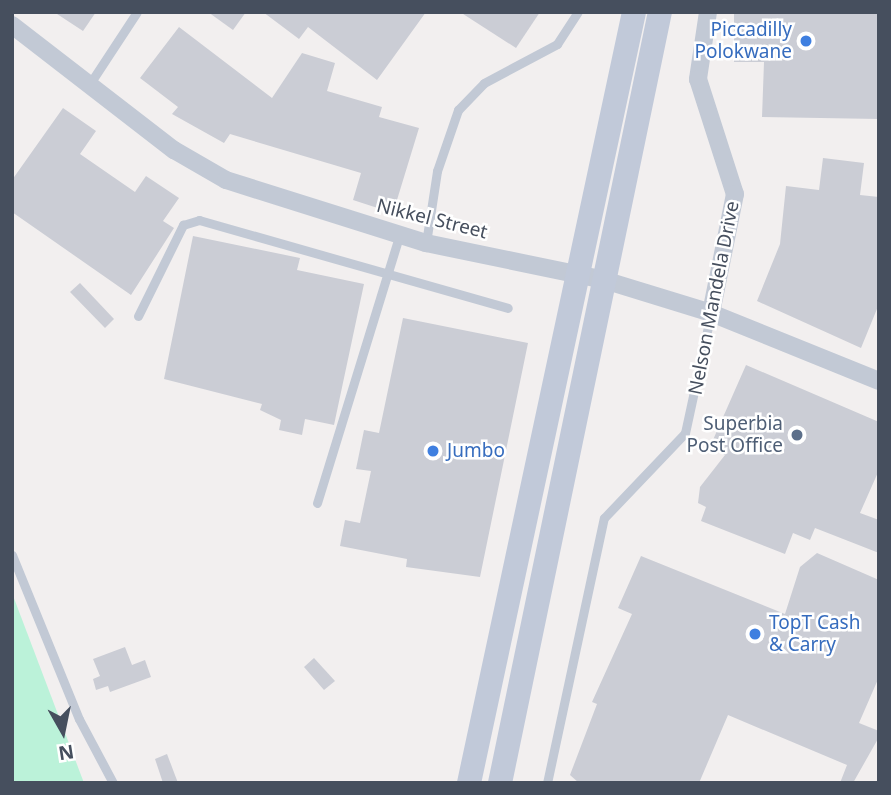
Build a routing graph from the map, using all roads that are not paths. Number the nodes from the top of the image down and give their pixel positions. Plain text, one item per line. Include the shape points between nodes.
1 (137, 12) edge
2 (578, 12) edge
3 (634, 12) edge
4 (660, 12) edge
5 (708, 12) edge
6 (12, 24) edge
7 (89, 85) junction
8 (400, 234) junction
9 (426, 243) junction
10 (578, 274) junction
11 (385, 275) junction
12 (604, 280) junction
13 (508, 308) dead end
14 (710, 313) junction
15 (138, 316) dead end
16 (879, 381) edge
17 (317, 503) dead end
18 (12, 555) edge
19 (113, 783) edge
20 (469, 783) edge
21 (500, 783) edge
22 (547, 783) edge

1 - 7 lane
2 - 9 lane via 557,44 484,83 458,110 437,171
3 - 10 main road
4 - 12 main road
5 - 14 street, Nelson Mandela Drive via 698,79 735,194
6 - 7 street, Nikkel Street
7 - 8 street, Nikkel Street via 226,180
8 - 9 street, Nikkel Street
8 - 11 lane
9 - 10 street, Nikkel Street
10 - 12 street, Nikkel Street
10 - 20 main road
11 - 13 lane
11 - 15 lane via 199,220 183,225
11 - 17 lane
12 - 14 street, Nikkel Street
12 - 21 main road
14 - 16 street, Nikkel Street
14 - 22 lane, Nelson Mandela Drive via 685,433 604,518 548,760
18 - 19 lane via 79,719

